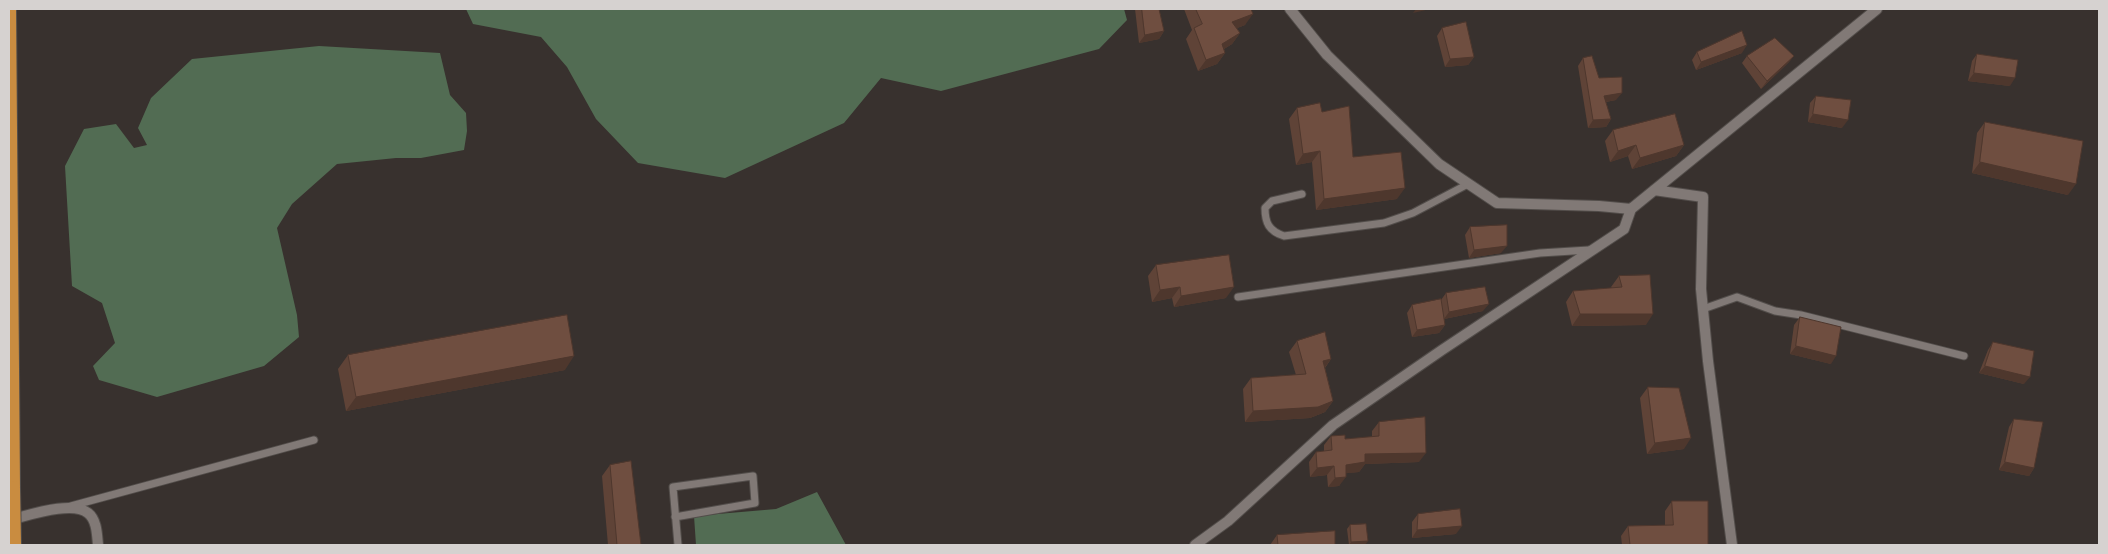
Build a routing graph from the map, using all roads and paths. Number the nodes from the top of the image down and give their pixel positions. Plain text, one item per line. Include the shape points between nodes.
1 (9, 9) edge
2 (1290, 9) edge
3 (1877, 9) edge
4 (1468, 184) junction
5 (1654, 190) junction
6 (1302, 194) dead end
7 (1630, 210) junction
8 (1592, 250) junction
9 (1238, 297) dead end
10 (1703, 309) junction
11 (1964, 356) dead end
12 (314, 440) dead end
13 (70, 506) junction
14 (675, 517) junction
15 (9, 520) edge
16 (14, 545) edge
17 (98, 545) edge
18 (678, 545) edge
19 (1195, 545) edge
20 (1732, 545) edge

1 - 16 highway, bridge
2 - 4 street via 1327,55 1439,164
3 - 5 street
4 - 6 lane via 1413,213 1384,223 1284,236 1274,233 1265,222 1265,208 1272,200
4 - 7 street via 1498,203
5 - 7 street
5 - 10 street via 1703,197
7 - 8 street via 1624,229
8 - 9 lane via 1540,253
8 - 19 street via 1333,426 1228,521
10 - 11 lane via 1737,297 1775,311
10 - 20 street
12 - 13 lane
13 - 15 street
13 - 17 street via 88,513 97,528
14 - 14 lane via 755,503 753,476 673,487
14 - 18 lane

